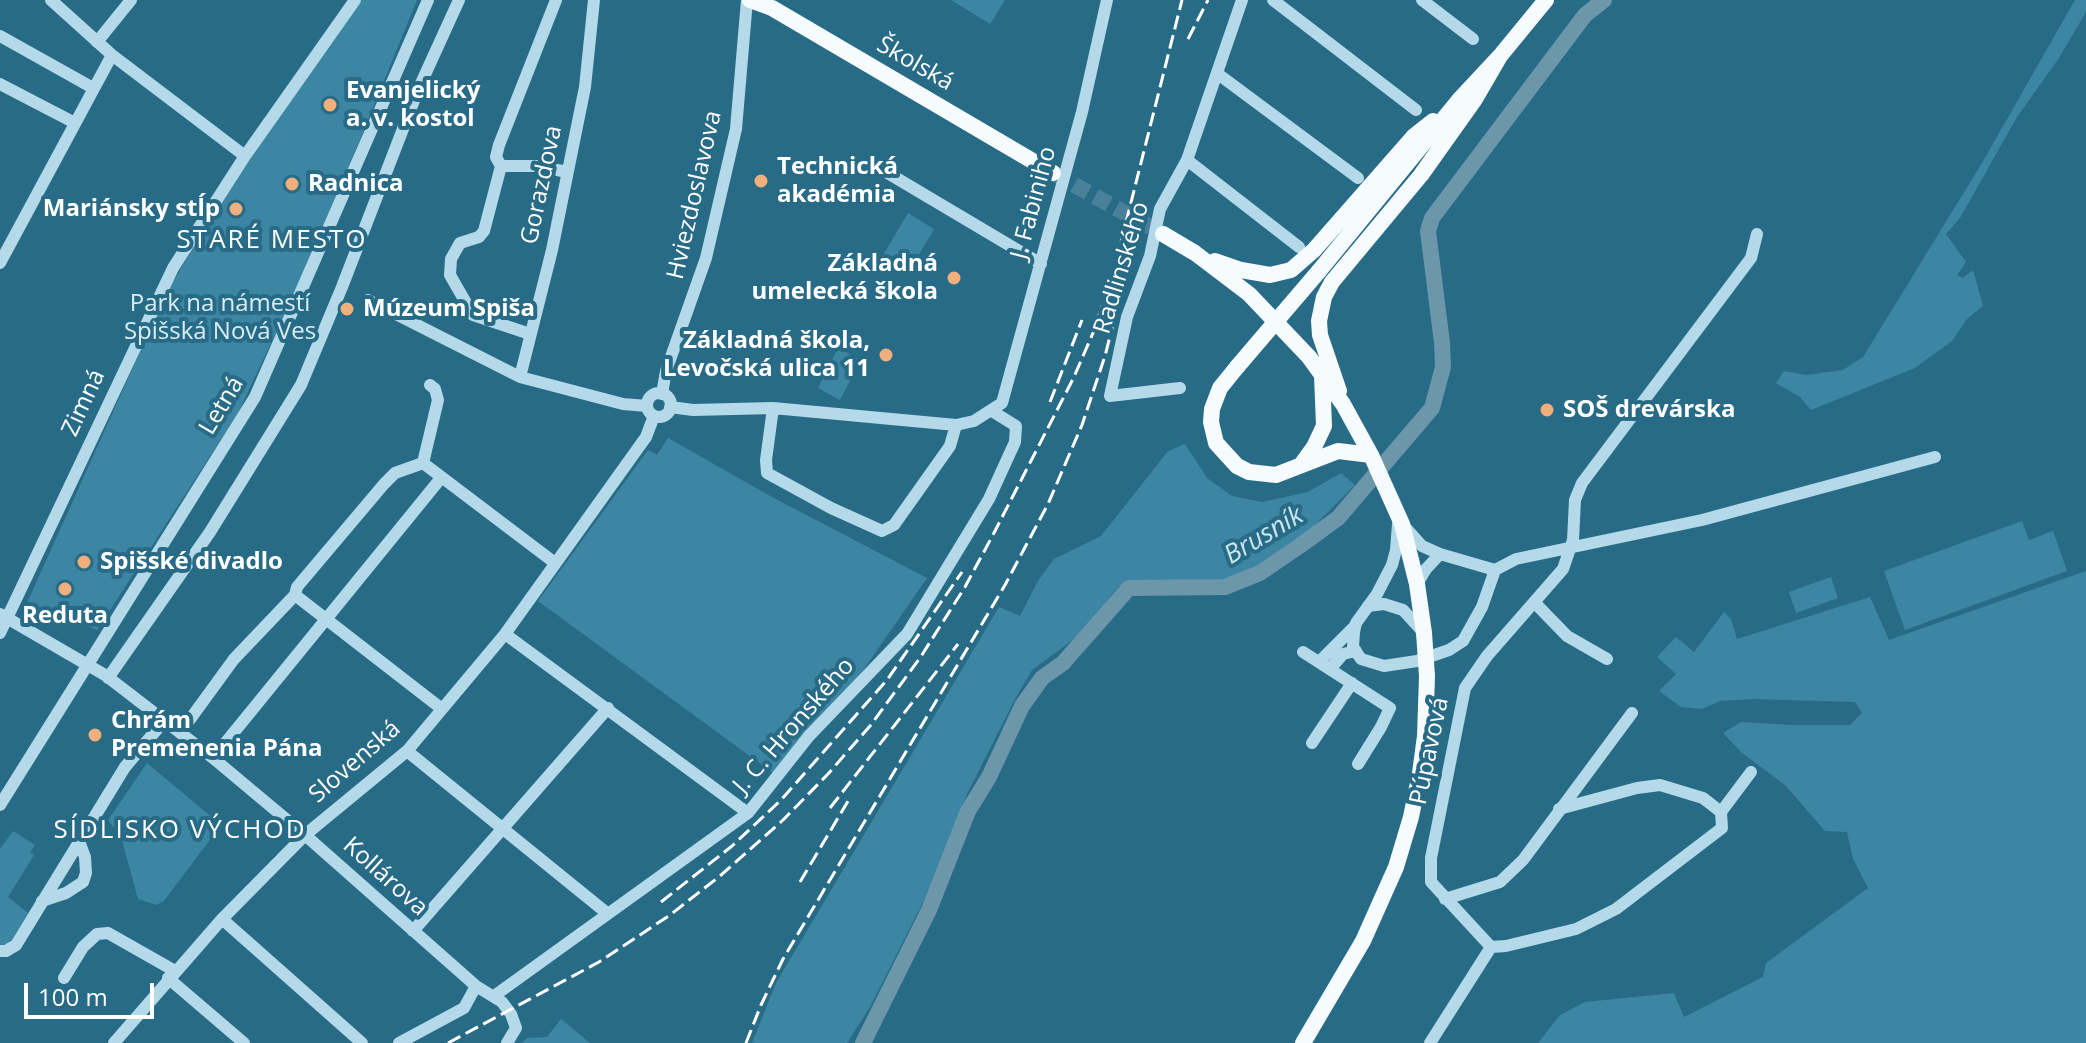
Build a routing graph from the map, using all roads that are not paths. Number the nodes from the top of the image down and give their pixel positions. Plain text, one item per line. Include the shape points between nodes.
1 (51, 0) edge
2 (131, 0) edge
3 (355, 0) edge
4 (428, 0) edge
5 (459, 0) edge
6 (556, 0) edge
7 (594, 0) edge
8 (748, 0) edge
9 (1107, 0) edge
10 (1242, 0) edge
11 (1273, 0) edge
12 (1422, 0) edge
13 (1546, 0) edge
14 (0, 36) edge
15 (1473, 39) dead end
16 (97, 42) junction
17 (112, 55) junction
18 (1500, 56) junction
19 (1218, 74) junction
20 (0, 84) edge
21 (93, 88) junction
22 (1459, 100) junction
23 (1416, 110) dead end
24 (75, 123) junction
25 (245, 156) junction
26 (1187, 160) junction
27 (501, 166) junction
28 (881, 169) dead end
29 (567, 172) junction
30 (1053, 173) tunnel mouth
31 (1358, 178) dead end
32 (1163, 234) tunnel mouth
33 (1757, 234) dead end
34 (1299, 247) dead end
35 (1195, 253) junction
36 (0, 263) edge
37 (1041, 264) junction
38 (368, 300) dead end
39 (530, 334) junction
40 (1322, 374) junction
41 (520, 377) junction
42 (430, 385) dead end
43 (1180, 388) dead end
44 (662, 394) junction
45 (1343, 404) junction
46 (670, 407) junction
47 (773, 408) junction
48 (650, 411) junction
49 (992, 411) junction
50 (956, 425) junction
51 (1372, 456) junction
52 (1935, 457) dead end
53 (423, 463) junction
54 (1300, 466) junction
55 (441, 478) junction
56 (1399, 518) junction
57 (1570, 548) junction
58 (1440, 554) junction
59 (555, 563) junction
60 (1495, 570) junction
61 (1417, 584) junction
62 (295, 595) junction
63 (1535, 603) junction
64 (1368, 606) junction
65 (4, 616) edge
66 (327, 619) junction
67 (1355, 626) junction
68 (0, 633) edge
69 (1424, 633) junction
70 (505, 634) junction
71 (1356, 651) junction
72 (1303, 652) dead end
73 (1607, 659) dead end
74 (1324, 665) junction
75 (87, 666) junction
76 (108, 678) junction
77 (1352, 683) junction
78 (608, 708) junction
79 (442, 709) junction
80 (1632, 713) dead end
81 (164, 721) junction
82 (180, 733) junction
83 (1312, 743) dead end
84 (407, 751) junction
85 (213, 758) junction
86 (1358, 764) dead end
87 (1751, 772) dead end
88 (0, 805) edge
89 (1559, 809) junction
90 (1721, 812) junction
91 (748, 813) junction
92 (502, 829) junction
93 (305, 835) junction
94 (79, 841) junction
95 (1445, 899) junction
96 (42, 901) junction
97 (608, 914) junction
98 (222, 919) junction
99 (413, 931) junction
100 (1491, 947) junction
101 (0, 951) edge
102 (172, 974) junction
103 (64, 978) dead end
104 (476, 986) junction
105 (494, 996) junction
106 (114, 1043) edge
107 (244, 1043) edge
108 (362, 1043) edge
109 (399, 1043) edge
110 (507, 1043) edge
111 (1303, 1043) edge
112 (1430, 1043) edge

1 - 16 street
2 - 16 street
3 - 25 street, Zimná
4 - 75 street, Letná via 255,397
5 - 76 street via 301,385 210,532
6 - 27 street, Gorazdova via 499,145 496,157
7 - 29 street, Gorazdova via 585,87
8 - 30 main road, Školská via 772,8
8 - 44 street, Hviezdoslavova via 736,129 708,251
9 - 37 street, J. Fabiniho
10 - 19 street, Radlinského
11 - 23 street
12 - 15 street
13 - 18 main road
14 - 21 street
16 - 17 street
17 - 21 street
17 - 25 street
18 - 22 main road
18 - 45 main road via 1421,175 1324,297 1320,335
19 - 26 street, Radlinského
19 - 31 street
20 - 24 street
21 - 24 street
22 - 35 main road via 1414,136 1291,270 1270,275 1241,270
22 - 54 main road, bridge via 1220,388 1211,422 1216,443 1228,459 1249,472 1276,475
24 - 36 street
25 - 65 street, Zimná via 167,280
26 - 34 street
26 - 43 street, Radlinského via 1160,209 1110,396
27 - 29 street
27 - 39 street, Gorazdova via 484,231 460,243 450,275 473,315
28 - 37 street
29 - 39 street, Gorazdova
32 - 35 main road
33 - 57 street via 1751,258 1582,483
35 - 40 main road via 1249,294
37 - 49 street, J. Fabiniho via 1002,403
38 - 41 street
39 - 41 street, Gorazdova
40 - 45 main road
40 - 54 main road via 1324,426
41 - 48 street
42 - 53 street via 438,400
44 - 46 street
44 - 48 street via 651,396
45 - 51 main road
46 - 47 street
46 - 48 street via 664,415
47 - 50 street
47 - 50 street via 767,473 882,531 894,525 950,446
48 - 59 street, Slovenská via 646,437
49 - 50 street
49 - 91 street, J. C. Hronského via 1016,426 1015,442 939,585 907,634 809,736
51 - 54 main road via 1338,451
51 - 56 main road
52 - 57 street via 1715,517
53 - 55 street
53 - 62 street via 395,473
55 - 59 street
55 - 66 street
56 - 58 street via 1422,546
56 - 61 main road
56 - 64 street via 1392,565
57 - 60 street via 1516,559
57 - 63 street, Púpavová via 1563,569
58 - 60 street
58 - 61 street
59 - 70 street, Slovenská
60 - 71 street via 1473,626 1449,650 1384,666 1361,659
61 - 69 main road
62 - 66 street
62 - 82 street via 234,659
63 - 73 street via 1567,636
63 - 95 street, Púpavová via 1465,688 1429,872
64 - 67 street
64 - 69 street via 1403,610
65 - 68 street, Zimná
65 - 75 street, Kollárova
66 - 79 street
66 - 85 street
67 - 71 street
67 - 74 street
69 - 111 main road, bridge via 1426,722 1411,817 1396,867 1363,941
70 - 78 street
70 - 79 street, Slovenská
71 - 74 street
72 - 74 street
74 - 77 street
75 - 76 street, Kollárova
75 - 88 street, Letná
76 - 81 street, Kollárova
77 - 83 street
77 - 86 street via 1390,708
78 - 91 street
78 - 92 street
79 - 84 street, Slovenská
80 - 89 street
81 - 82 street, Kollárova
81 - 94 street via 125,767
82 - 85 street, Kollárova
84 - 92 street
84 - 93 street, Slovenská
85 - 93 street, Kollárova
87 - 90 street
89 - 90 street via 1660,785 1703,798
89 - 95 street via 1523,860 1500,882
90 - 100 street via 1722,828 1616,909 1576,929
91 - 97 street, J. C. Hronského
92 - 97 street
92 - 99 street
93 - 98 street, Slovenská
93 - 99 street, Kollárova
94 - 96 street
94 - 96 street via 85,857 83,882
95 - 100 street
96 - 101 street via 16,945
97 - 105 street, J. C. Hronského
98 - 102 street, Slovenská
98 - 108 street
99 - 104 street, Kollárova
100 - 112 street
102 - 103 street via 108,933 97,934 83,947
102 - 106 street, Slovenská
102 - 107 street
104 - 105 street, Kollárova
104 - 109 street via 464,1008
105 - 110 street, Kollárova via 507,1007 516,1028

